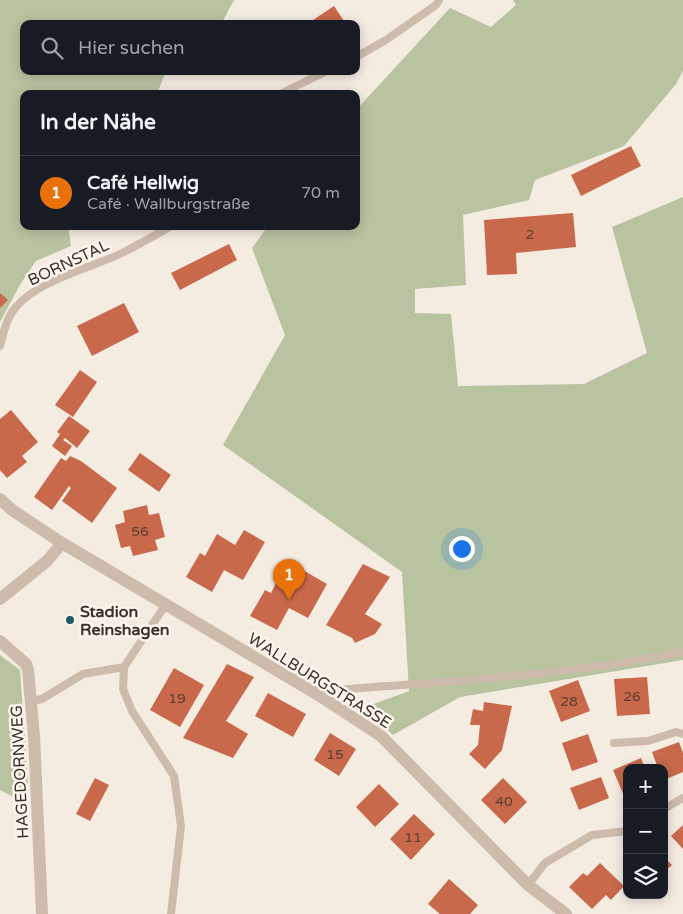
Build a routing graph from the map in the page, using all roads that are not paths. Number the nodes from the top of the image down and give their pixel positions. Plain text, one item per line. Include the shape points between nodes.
1 (438, 0) edge
2 (360, 54) edge
3 (319, 75) edge
4 (288, 90) edge
5 (164, 230) edge
6 (0, 346) edge
7 (0, 499) edge
8 (62, 543) junction
9 (0, 599) edge
10 (166, 604) junction
11 (0, 641) edge
12 (683, 652) edge
13 (124, 667) junction
14 (320, 696) junction
15 (31, 701) junction
16 (683, 734) edge
17 (614, 743) dead end
18 (683, 798) edge
19 (668, 807) edge
20 (623, 831) edge
21 (528, 885) junction
22 (42, 914) edge
23 (171, 914) edge
24 (566, 914) edge

1 - 2 lane via 436,5 393,35
3 - 4 lane
5 - 6 lane, BORNSTAL via 120,254 27,296 7,320
7 - 8 street, WALLBURGSTRASSE
8 - 9 street via 47,561
8 - 10 street, WALLBURGSTRASSE
10 - 13 lane
10 - 14 street, WALLBURGSTRASSE
11 - 15 street, HAGEDORNWEG via 26,664
12 - 14 lane via 497,679 336,690
13 - 15 lane via 83,674 42,699
13 - 23 lane via 123,689 132,711 174,776 179,802 180,850 172,887
14 - 21 street, WALLBURGSTRASSE via 381,736
15 - 22 street, HAGEDORNWEG
16 - 17 lane via 676,732 648,741
18 - 19 lane
20 - 21 lane via 592,835 545,863
21 - 24 street, WALLBURGSTRASSE

